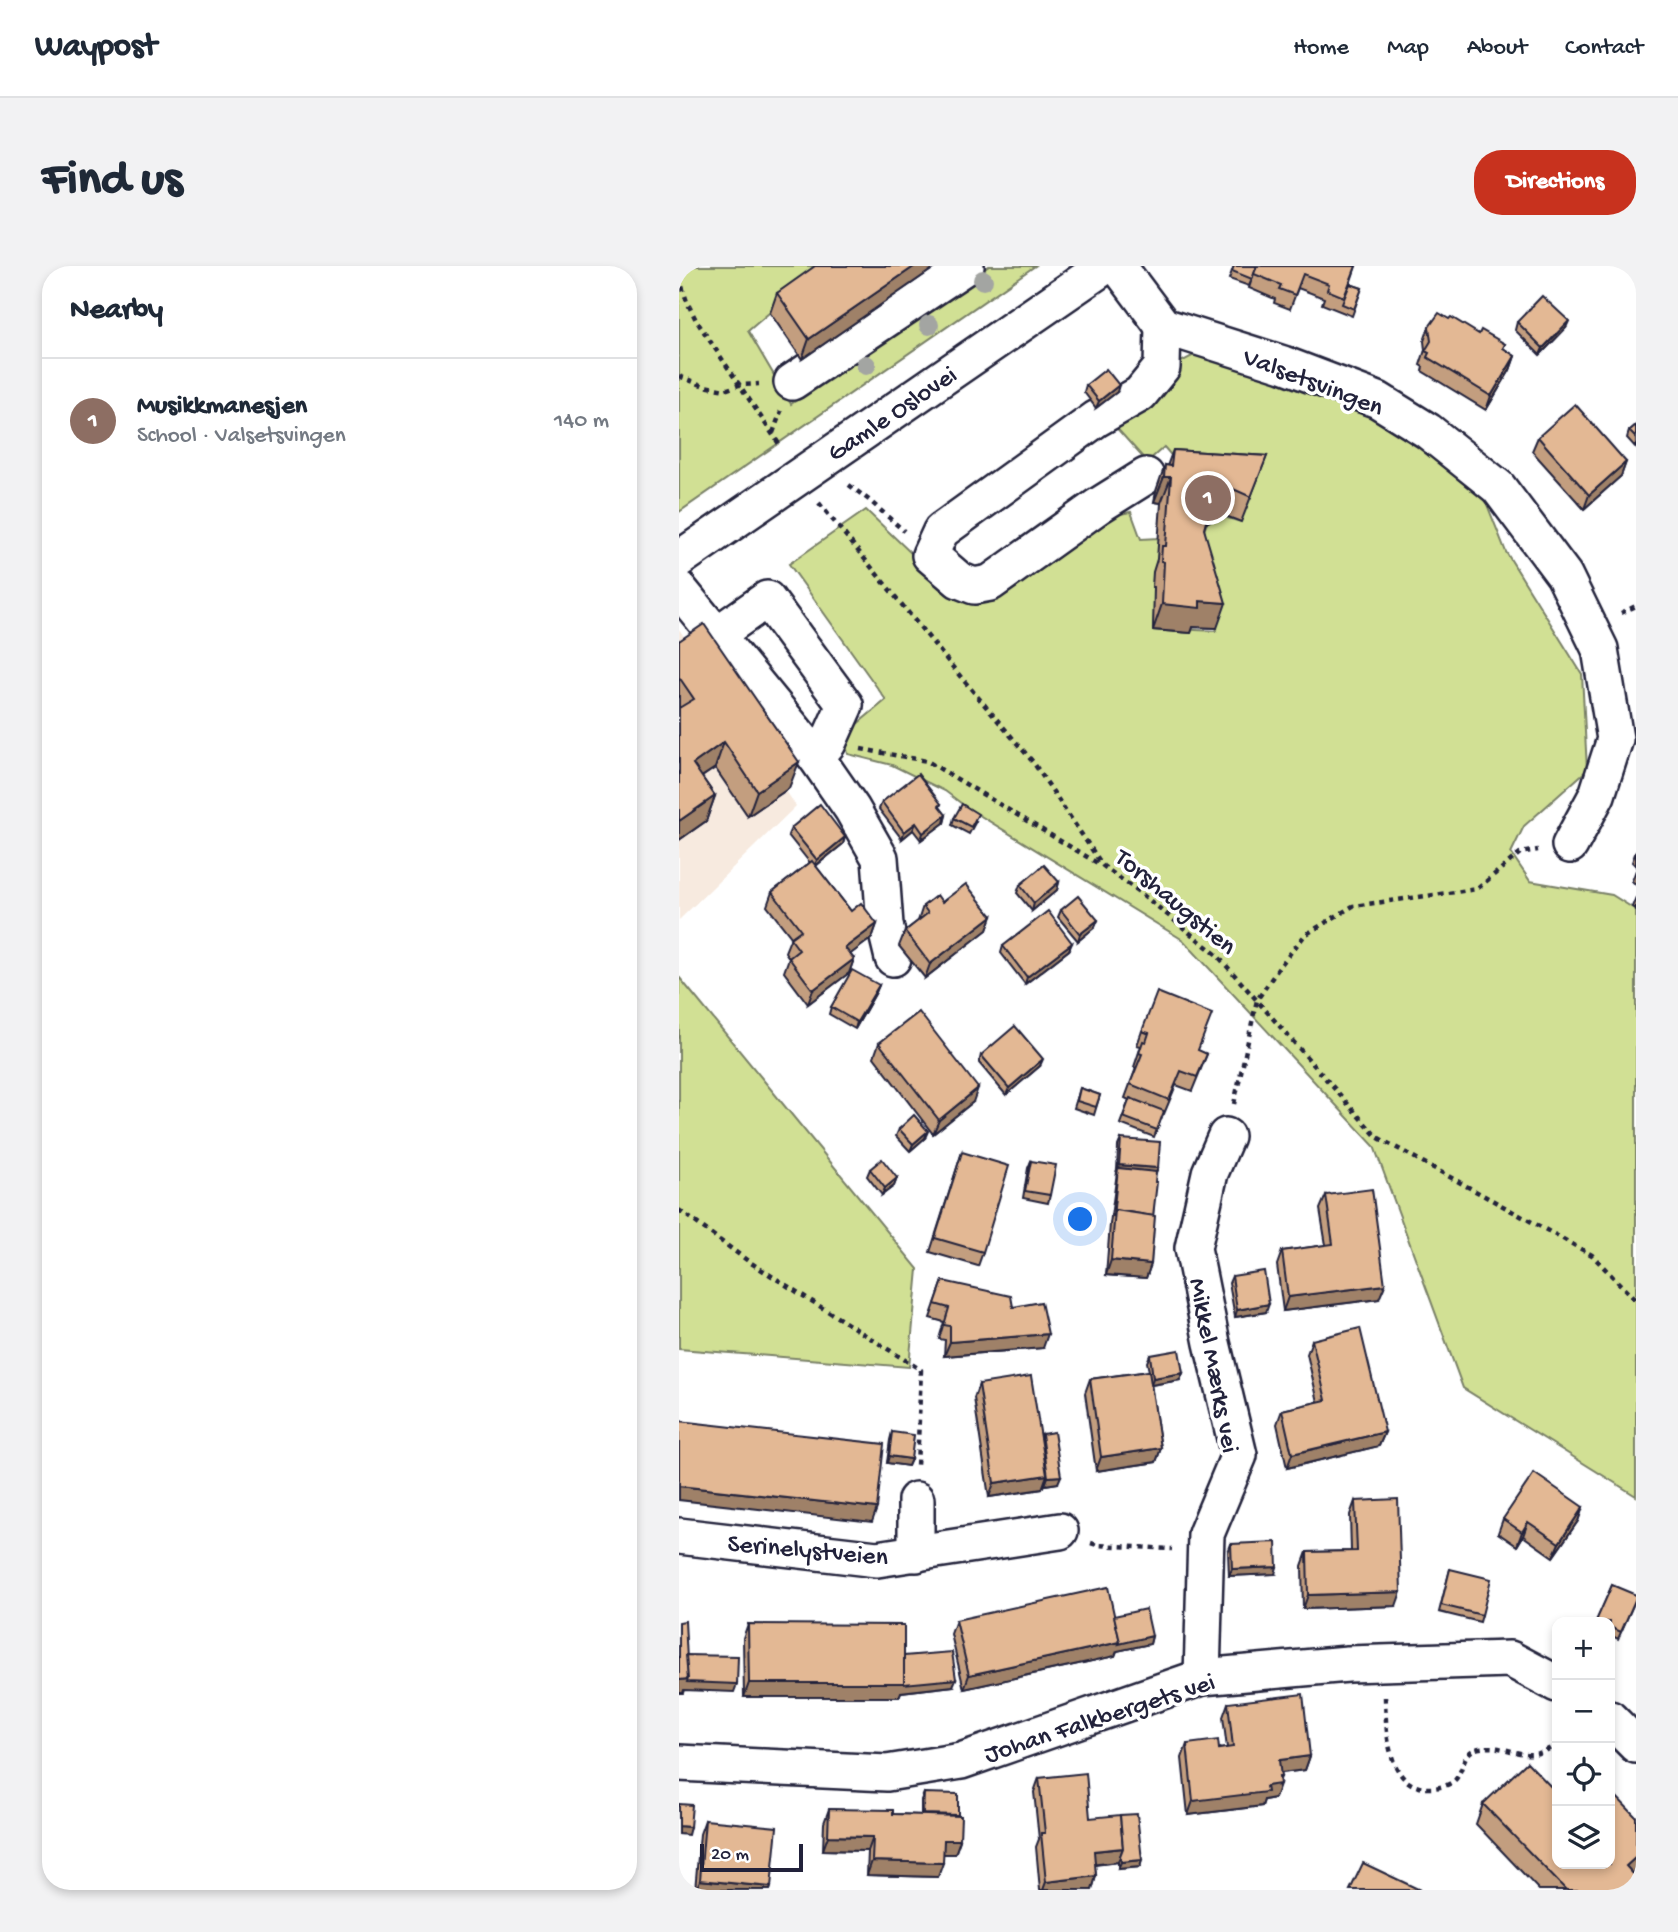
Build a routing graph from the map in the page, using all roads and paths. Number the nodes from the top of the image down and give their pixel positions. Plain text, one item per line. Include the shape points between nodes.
1 (966, 266) edge
2 (1105, 266) edge
3 (1118, 266) edge
4 (679, 277) edge
5 (1163, 326) junction
6 (679, 376) edge
7 (792, 382) dead end
8 (739, 385) junction
9 (772, 433) dead end
10 (798, 475) junction
11 (1146, 476) dead end
12 (843, 480) dead end
13 (930, 555) junction
14 (679, 559) edge
15 (679, 589) edge
16 (716, 635) junction
17 (822, 750) junction
18 (1570, 845) joint
19 (1103, 866) junction
20 (893, 958) dead end
21 (1257, 1000) junction
22 (1226, 1136) joint
23 (679, 1210) edge
24 (1636, 1301) edge
25 (916, 1500) joint
26 (1061, 1531) joint
27 (679, 1536) edge
28 (1175, 1549) dead end
29 (916, 1554) junction
30 (1386, 1663) junction
31 (1202, 1677) junction
32 (1552, 1681) edge
33 (1615, 1724) edge
34 (1636, 1745) edge
35 (1552, 1747) edge
36 (679, 1763) edge

1 - 7 street
2 - 10 street, Gamle Oslovei
3 - 5 street
4 - 8 path via 696,320
5 - 13 street via 1162,367 1140,394 1096,419 941,531
5 - 18 street, Valsetsvingen via 1378,400 1428,431 1498,487 1564,575 1600,649 1615,739 1597,795
6 - 8 path via 725,390
8 - 9 path
10 - 14 street, Gamle Oslovei
10 - 19 path, Torshaugstien via 1033,762
11 - 13 street via 990,583 974,586 960,580
12 - 13 path
15 - 16 street
16 - 17 street
16 - 17 street via 768,599 845,705
17 - 19 path via 927,761
17 - 20 street via 880,858 885,925
18 - 21 path via 1520,853 1477,889 1353,906 1305,935
19 - 21 path, Torshaugstien via 1217,955
21 - 22 path
21 - 24 path, Torshaugstien via 1377,1137 1591,1255
22 - 31 street, Mikkel Mærks vei via 1210,1173 1193,1248 1239,1455 1206,1534
23 - 25 path via 748,1261 921,1370
25 - 29 street
26 - 28 path via 1097,1545
26 - 29 street, Serinelystveien
27 - 29 street, Serinelystveien via 877,1559
30 - 31 street, Johan Falkbergets vei
30 - 32 street, Johan Falkbergets vei via 1510,1660
30 - 35 path via 1388,1745 1406,1781 1427,1788 1449,1784 1462,1762 1482,1747 1536,1755
31 - 36 street, Johan Falkbergets vei via 961,1761 887,1773
33 - 34 street

